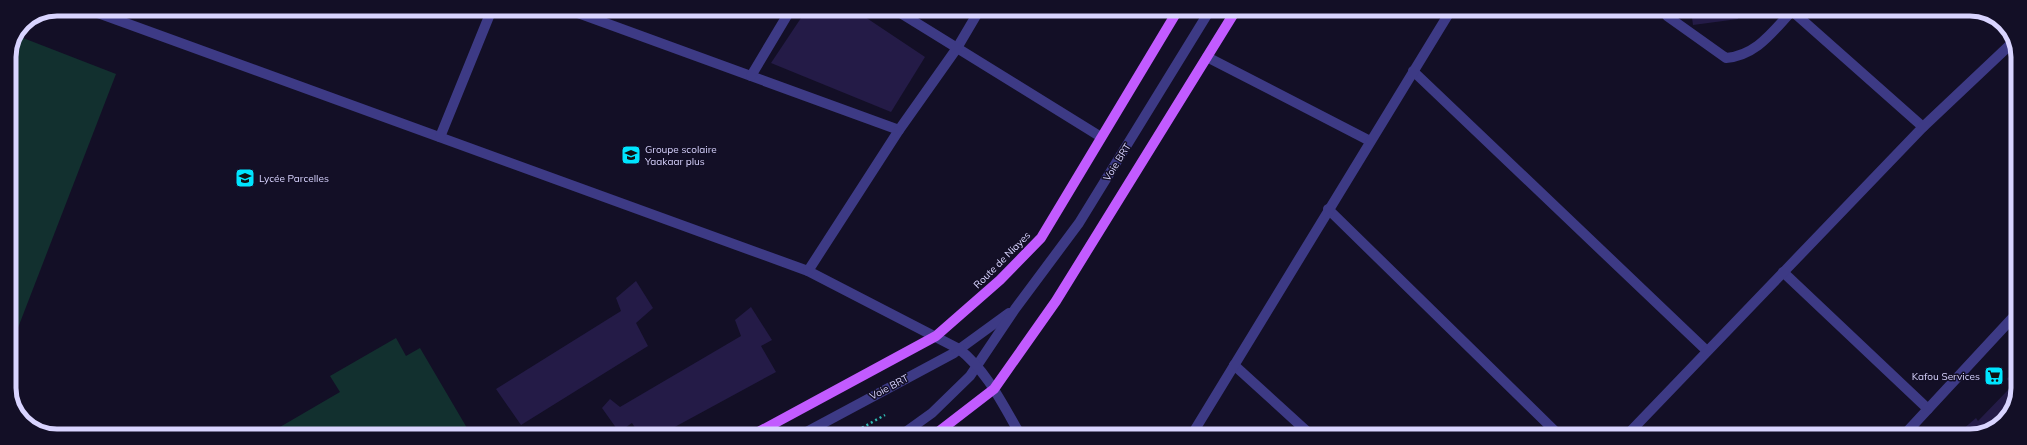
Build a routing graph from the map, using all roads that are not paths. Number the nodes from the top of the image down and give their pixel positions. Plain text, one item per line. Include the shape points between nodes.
1 (106, 16) edge
2 (489, 16) edge
3 (586, 16) edge
4 (787, 16) edge
5 (905, 16) edge
6 (976, 16) edge
7 (1174, 16) edge
8 (1206, 16) edge
9 (1232, 16) edge
10 (1447, 16) edge
11 (1667, 16) edge
12 (1786, 16) edge
13 (1799, 16) edge
14 (2009, 46) edge
15 (957, 48) junction
16 (1207, 57) junction
17 (1413, 71) junction
18 (751, 76) junction
19 (1923, 126) junction
20 (899, 130) junction
21 (440, 137) junction
22 (1101, 137) junction
23 (1370, 142) junction
24 (1328, 209) junction
25 (808, 271) junction
26 (1783, 272) junction
27 (1015, 309) junction
28 (2011, 319) edge
29 (936, 336) junction
30 (959, 349) junction
31 (1707, 351) junction
32 (1234, 365) junction
33 (977, 366) junction
34 (994, 389) junction
35 (1928, 409) junction
36 (764, 429) edge
37 (814, 429) edge
38 (910, 429) edge
39 (942, 429) edge
40 (1017, 429) edge
41 (1195, 429) edge
42 (1304, 429) edge
43 (1553, 429) edge
44 (1633, 429) edge
45 (1910, 429) edge

1 - 21 street
2 - 21 street
3 - 18 street
4 - 18 street
5 - 15 street
6 - 15 street
7 - 22 main road, Route de Niayes
8 - 27 street, Voie BRT via 1078,223
9 - 16 main road
10 - 17 street
11 - 12 street via 1726,58 1740,56 1755,48
13 - 19 street
14 - 19 street
15 - 20 street
15 - 22 street
16 - 23 street
16 - 34 main road via 1056,301
17 - 23 street
17 - 31 street
18 - 20 street
19 - 26 street
20 - 25 street
21 - 25 street
22 - 29 main road, Route de Niayes via 1041,238 994,286
23 - 24 street
24 - 32 street
24 - 43 street
25 - 29 street
26 - 31 street
26 - 35 street
27 - 30 street, Voie BRT
27 - 33 street, Voie BRT
28 - 35 street
29 - 30 street
29 - 36 main road, Route de Niayes
30 - 33 street
30 - 37 street, Voie BRT
31 - 44 street
32 - 41 street
32 - 42 street
33 - 34 street
33 - 38 street, Voie BRT via 932,413
34 - 39 main road
34 - 40 street
35 - 45 street

